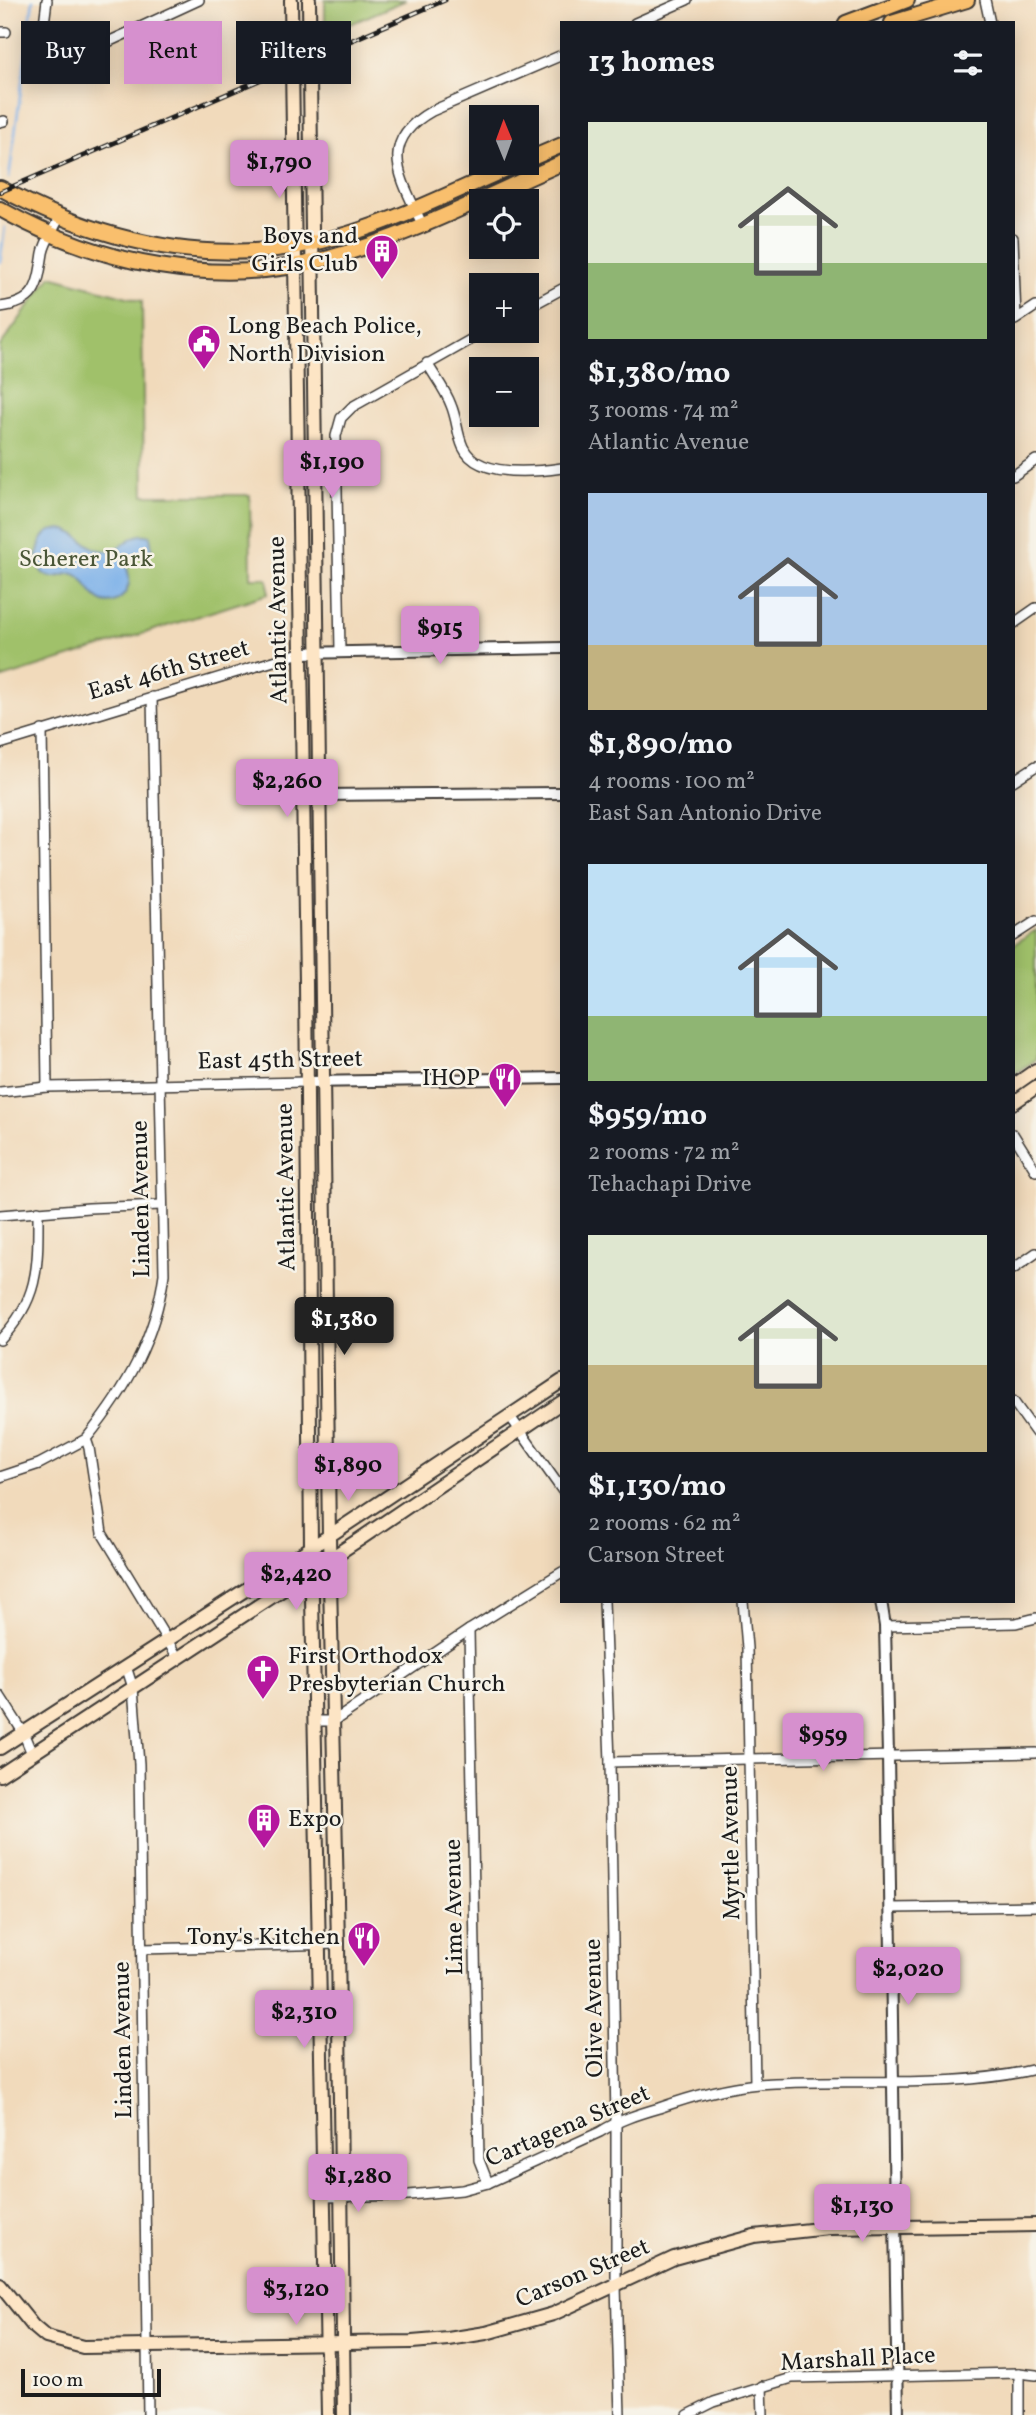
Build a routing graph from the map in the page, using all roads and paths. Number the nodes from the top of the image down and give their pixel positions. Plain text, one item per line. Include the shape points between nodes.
1 (47, 0) edge
2 (199, 0) edge
3 (292, 0) edge
4 (309, 0) edge
5 (687, 0) edge
6 (907, 0) edge
7 (967, 0) edge
8 (985, 0) edge
9 (640, 21) edge
10 (851, 21) edge
11 (899, 21) edge
12 (990, 21) edge
13 (560, 56) edge
14 (560, 146) edge
15 (539, 155) edge
16 (560, 164) edge
17 (492, 175) edge
18 (0, 188) edge
19 (415, 208) junction
20 (0, 209) edge
21 (59, 218) junction
22 (422, 224) junction
23 (51, 236) junction
24 (313, 243) junction
25 (295, 247) junction
26 (313, 262) junction
27 (295, 265) junction
28 (560, 290) edge
29 (539, 301) edge
30 (1036, 306) edge
31 (1, 307) edge
32 (1015, 320) edge
33 (469, 340) edge
34 (427, 363) junction
35 (1036, 460) edge
36 (560, 468) edge
37 (1015, 474) edge
38 (1036, 608) edge
39 (1015, 623) edge
40 (560, 648) edge
41 (340, 651) junction
42 (317, 652) junction
43 (300, 653) junction
44 (152, 697) junction
45 (42, 730) junction
46 (0, 744) edge
47 (1036, 766) edge
48 (1015, 780) edge
49 (560, 793) edge
50 (319, 795) junction
51 (1036, 921) edge
52 (1015, 935) edge
53 (1036, 1070) edge
54 (560, 1078) edge
55 (307, 1082) junction
56 (322, 1082) junction
57 (159, 1084) junction
58 (1015, 1085) edge
59 (47, 1087) junction
60 (1036, 1087) edge
61 (0, 1092) edge
62 (1015, 1101) edge
63 (1015, 1137) edge
64 (1036, 1171) edge
65 (162, 1205) junction
66 (38, 1211) junction
67 (0, 1215) edge
68 (1036, 1253) edge
69 (1015, 1268) edge
70 (0, 1340) edge
71 (560, 1382) edge
72 (560, 1403) edge
73 (1015, 1404) edge
74 (509, 1415) junction
75 (519, 1431) junction
76 (1036, 1433) edge
77 (86, 1439) junction
78 (0, 1478) edge
79 (560, 1487) edge
80 (329, 1536) junction
81 (311, 1546) junction
82 (329, 1559) junction
83 (312, 1570) junction
84 (560, 1573) edge
85 (604, 1603) edge
86 (743, 1603) edge
87 (881, 1603) edge
88 (1036, 1618) edge
89 (885, 1626) junction
90 (469, 1630) junction
91 (165, 1639) junction
92 (177, 1658) junction
93 (126, 1666) junction
94 (133, 1688) junction
95 (0, 1696) edge
96 (314, 1721) junction
97 (334, 1721) junction
98 (23, 1732) junction
99 (0, 1748) edge
100 (1036, 1753) edge
101 (32, 1754) junction
102 (888, 1755) junction
103 (749, 1759) junction
104 (610, 1762) junction
105 (0, 1775) edge
106 (1036, 1906) edge
107 (891, 1908) junction
108 (338, 1944) junction
109 (319, 1945) junction
110 (142, 1949) junction
111 (1036, 2069) edge
112 (894, 2080) junction
113 (755, 2084) junction
114 (616, 2122) junction
115 (488, 2183) junction
116 (323, 2197) junction
117 (341, 2197) junction
118 (1036, 2225) edge
119 (895, 2227) junction
120 (0, 2285) edge
121 (616, 2286) junction
122 (326, 2343) junction
123 (343, 2343) junction
124 (147, 2346) junction
125 (1019, 2373) junction
126 (898, 2374) junction
127 (1036, 2375) edge
128 (762, 2385) junction
129 (148, 2415) edge
130 (328, 2415) edge
131 (344, 2415) edge
132 (620, 2415) edge
133 (688, 2415) edge
134 (763, 2415) edge
135 (898, 2415) edge
136 (1019, 2415) edge

1 - 2 street via 45,51 69,58
3 - 25 main road, Atlantic Avenue
4 - 24 main road, Atlantic Avenue
5 - 9 street
6 - 10 main road
7 - 11 main road
8 - 12 street
13 - 19 street via 432,111 405,130 398,163
14 - 15 main road
16 - 22 main road
17 - 19 main road
18 - 21 main road
19 - 22 street
19 - 24 main road
20 - 23 main road
21 - 23 street
21 - 25 main road via 135,242 182,250
22 - 26 main road
23 - 27 main road via 120,259 193,271
23 - 31 street via 43,251 37,288 23,302
24 - 25 main road
24 - 26 main road, Atlantic Avenue
25 - 27 main road, Atlantic Avenue
26 - 27 main road
26 - 42 main road, Atlantic Avenue
27 - 43 main road, Atlantic Avenue
28 - 29 street
30 - 32 street
33 - 34 street
34 - 36 street via 451,404 463,447 473,461 493,470
34 - 41 street via 352,407 339,423
35 - 37 street
38 - 39 street
40 - 41 street, East 46th Street
41 - 42 street, East 46th Street
42 - 43 street, East 46th Street
42 - 50 main road, Atlantic Avenue
43 - 44 street, East 46th Street
43 - 55 main road, Atlantic Avenue
44 - 45 street, East 46th Street
44 - 57 street, Linden Avenue
45 - 46 street, East 46th Street
45 - 59 street
47 - 48 street
49 - 50 street
50 - 56 main road, Atlantic Avenue
51 - 52 street
53 - 58 main road
54 - 56 street, East 45th Street
55 - 56 street, East 45th Street
55 - 57 street, East 45th Street
55 - 81 main road, Atlantic Avenue
56 - 80 main road, Atlantic Avenue
57 - 59 street, East 45th Street
57 - 65 street, Linden Avenue
59 - 61 street, East 45th Street
60 - 62 main road
63 - 64 street
65 - 66 street
65 - 77 street, Linden Avenue via 164,1274 149,1339 125,1386
66 - 67 street
66 - 70 street via 33,1290 22,1314
68 - 69 street
71 - 74 main road
72 - 75 main road
73 - 76 street
74 - 75 street
74 - 80 main road
75 - 79 street
75 - 82 main road
77 - 78 street
77 - 91 street via 102,1533
80 - 81 main road
80 - 82 main road, Atlantic Avenue
81 - 83 main road, Atlantic Avenue
81 - 91 main road
82 - 83 main road
82 - 97 main road, Atlantic Avenue
83 - 92 main road
83 - 96 main road, Atlantic Avenue
84 - 90 street
85 - 104 street, Olive Avenue
86 - 103 street, Myrtle Avenue
87 - 89 street
88 - 89 street via 1016,1623
89 - 102 street
90 - 97 street
90 - 115 street, Lime Avenue via 479,2160
91 - 92 street
91 - 93 main road
92 - 94 main road
93 - 94 street, Linden Avenue
93 - 98 main road
94 - 101 main road
94 - 110 street, Linden Avenue
95 - 98 street
96 - 97 street
96 - 109 main road, Atlantic Avenue
97 - 108 main road, Atlantic Avenue
98 - 99 main road
98 - 101 street
100 - 102 street
101 - 105 main road
102 - 103 street
102 - 107 street
103 - 104 street
103 - 113 street, Myrtle Avenue
104 - 114 street, Olive Avenue
106 - 107 street
107 - 112 street
108 - 109 street
108 - 117 main road, Atlantic Avenue
109 - 110 street
109 - 116 main road, Atlantic Avenue
110 - 124 street, Linden Avenue
111 - 112 street, Cartagena Street via 969,2079
112 - 113 street, Cartagena Street
112 - 119 street
113 - 114 street, Cartagena Street via 684,2099
114 - 115 street, Cartagena Street
114 - 121 street, Olive Avenue
115 - 117 street, Cartagena Street via 462,2190
116 - 117 street, Cartagena Street
116 - 122 main road, Atlantic Avenue
117 - 123 main road, Atlantic Avenue
118 - 119 main road, Carson Street
119 - 121 main road, Carson Street via 805,2229 754,2236 674,2258
119 - 126 street
120 - 124 main road, Carson Street via 46,2337 83,2347
121 - 123 main road, Carson Street via 553,2314 486,2333 426,2342
121 - 132 street, Olive Avenue
122 - 123 main road, Carson Street
122 - 124 main road, Carson Street
122 - 130 main road, Atlantic Avenue
123 - 131 main road, Atlantic Avenue
124 - 129 street, Linden Avenue
125 - 126 street, Marshall Place
125 - 127 street, Marshall Place
125 - 136 street
126 - 128 street, Marshall Place via 792,2378
126 - 135 street
128 - 133 street, Marshall Place
128 - 134 street

